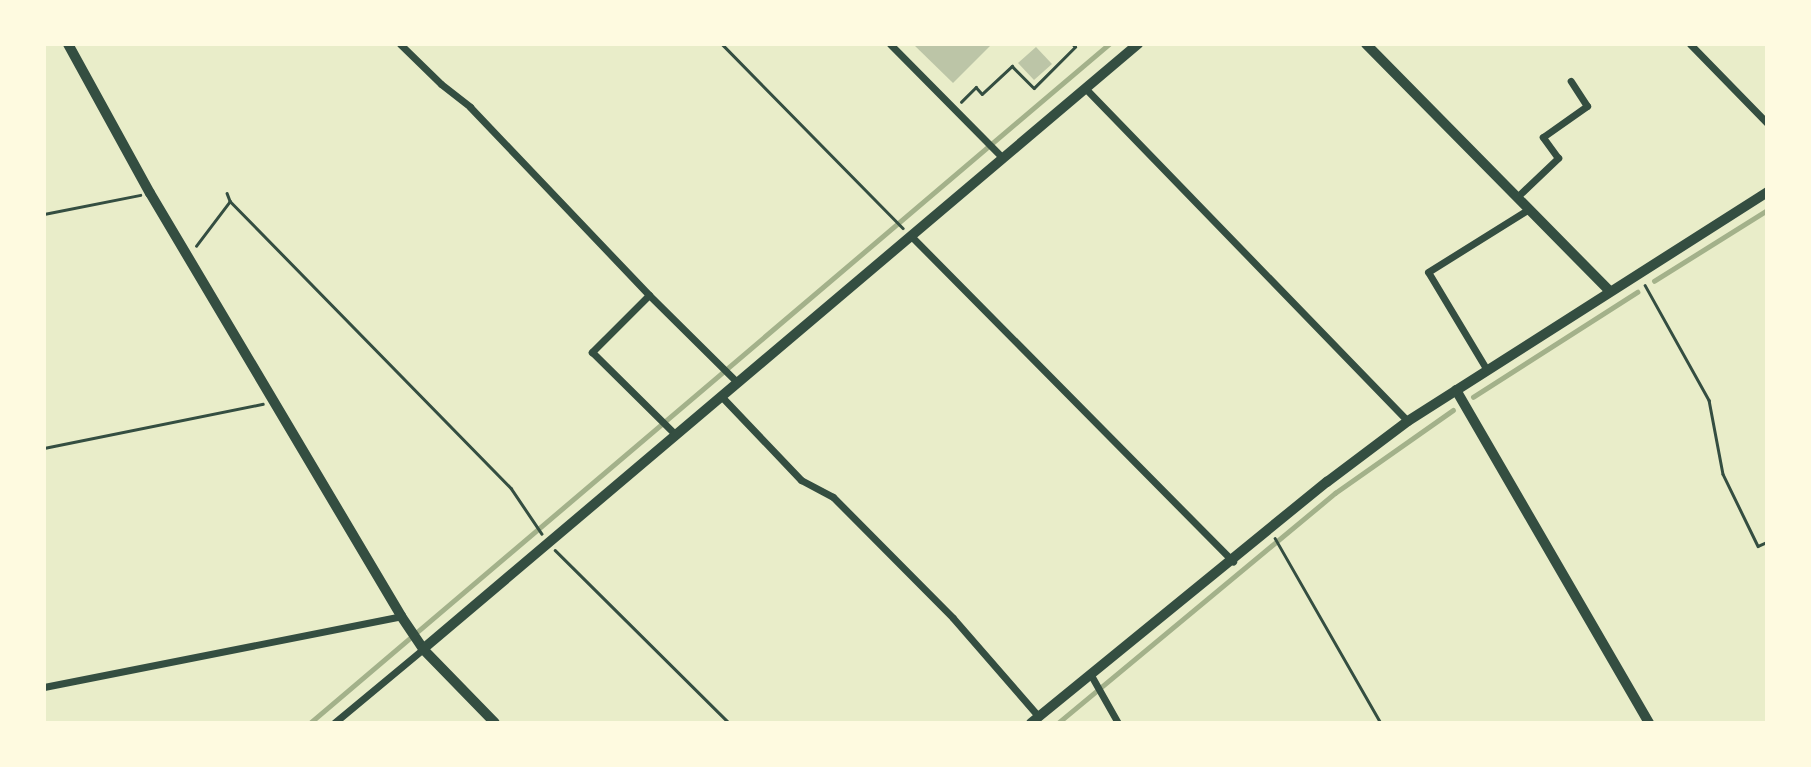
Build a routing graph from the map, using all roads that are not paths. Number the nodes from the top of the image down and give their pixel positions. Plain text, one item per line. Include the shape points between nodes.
1 (68, 44) edge
2 (400, 44) edge
3 (890, 44) edge
4 (1138, 44) edge
5 (1366, 44) edge
6 (1690, 44) edge
7 (1571, 81) dead end
8 (1085, 88) junction
9 (1767, 123) edge
10 (999, 154) junction
11 (1767, 192) edge
12 (1517, 197) junction
13 (1529, 209) junction
14 (911, 236) junction
15 (1610, 291) junction
16 (649, 295) junction
17 (1488, 370) junction
18 (737, 382) junction
19 (1455, 390) junction
20 (721, 396) junction
21 (1408, 421) junction
22 (675, 434) junction
23 (1233, 561) junction
24 (401, 616) junction
25 (421, 646) junction
26 (1093, 680) junction
27 (44, 688) edge
28 (1035, 720) edge
29 (334, 723) edge
30 (495, 723) edge
31 (1118, 723) edge
32 (1649, 723) edge

1 - 24 street via 150,192
2 - 16 street via 470,107
3 - 10 street
4 - 8 street
5 - 12 street
6 - 9 street
7 - 12 street via 1587,106 1543,137 1558,158
8 - 10 street
8 - 21 street
10 - 14 street
11 - 15 street
12 - 13 street
13 - 15 street
13 - 17 street via 1428,272
14 - 18 street
14 - 23 street
15 - 17 street
16 - 18 street
16 - 22 street via 592,352
17 - 19 street
18 - 20 street
19 - 21 street
19 - 32 street
20 - 22 street
20 - 28 street via 801,480 833,496 953,618
21 - 23 street via 1326,482
22 - 25 street
23 - 26 street
24 - 25 street
24 - 27 street
25 - 29 street
25 - 30 street
26 - 28 street
26 - 31 street

